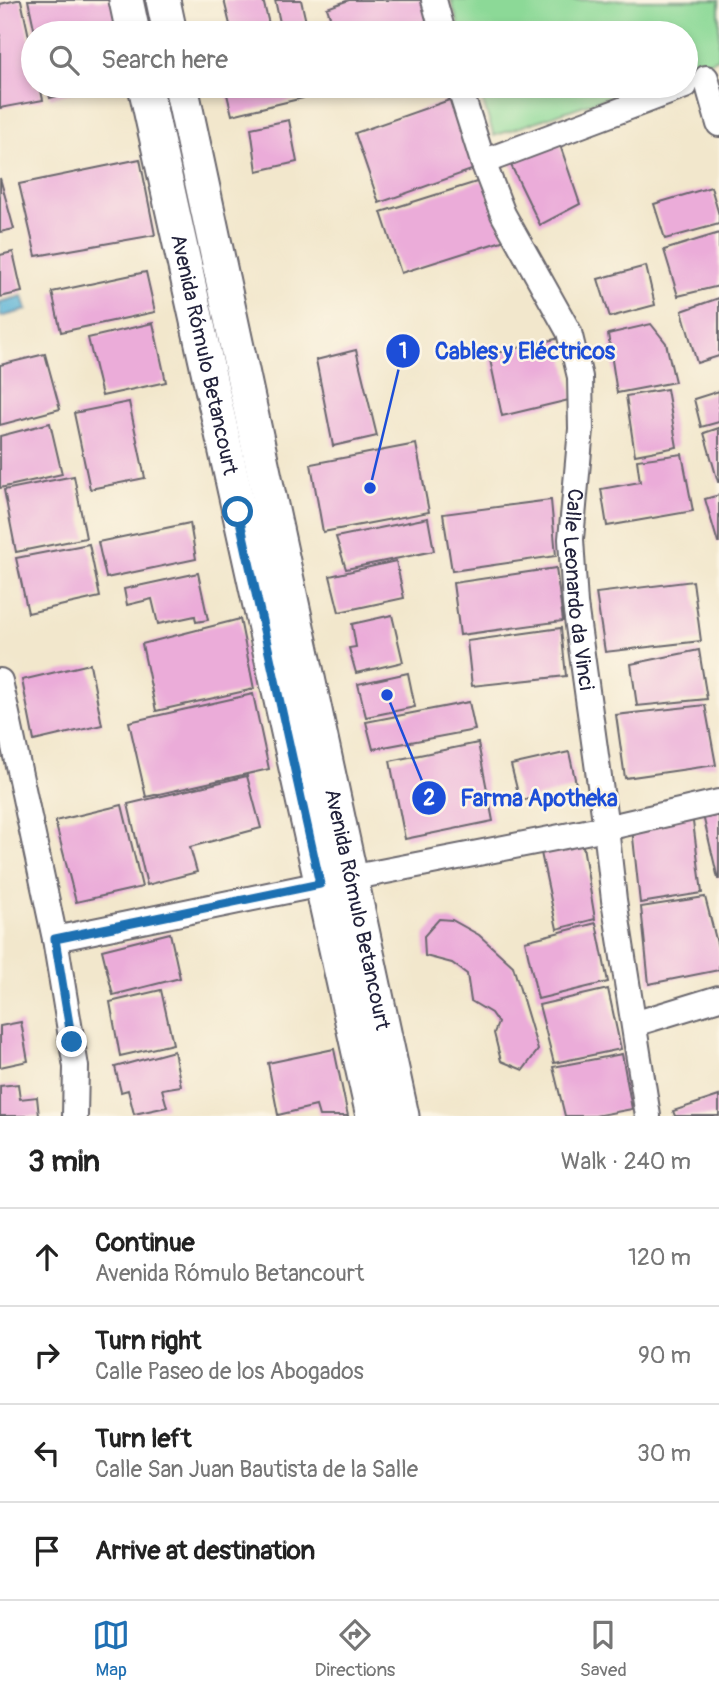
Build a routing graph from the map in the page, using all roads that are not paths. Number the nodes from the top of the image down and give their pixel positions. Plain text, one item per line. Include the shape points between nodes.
1 (126, 0) edge
2 (163, 0) edge
3 (435, 0) edge
4 (130, 21) edge
5 (167, 21) edge
6 (440, 21) edge
7 (699, 81) edge
8 (148, 98) edge
9 (183, 98) edge
10 (463, 98) edge
11 (654, 98) edge
12 (719, 124) edge
13 (483, 162) junction
14 (0, 681) edge
15 (719, 802) edge
16 (606, 828) junction
17 (335, 881) junction
18 (55, 939) junction
19 (719, 998) edge
20 (634, 1024) junction
21 (75, 1116) edge
22 (373, 1116) edge
23 (402, 1116) edge
24 (648, 1116) edge

1 - 4 main road
2 - 5 main road
3 - 6 street
7 - 12 street
8 - 17 main road, Avenida Rómulo Betancourt
9 - 17 main road, Avenida Rómulo Betancourt
10 - 13 street, Calle Leonardo da Vinci
11 - 13 street
13 - 16 street, Calle Leonardo da Vinci via 503,214 569,332 580,377 581,429 571,539 575,604
14 - 18 street
15 - 16 street
16 - 17 street
16 - 20 street, Calle Leonardo da Vinci
17 - 18 street
17 - 22 main road, Avenida Rómulo Betancourt
17 - 23 main road, Avenida Rómulo Betancourt
18 - 21 street via 76,1067
19 - 20 street
20 - 24 street, Calle Leonardo da Vinci

